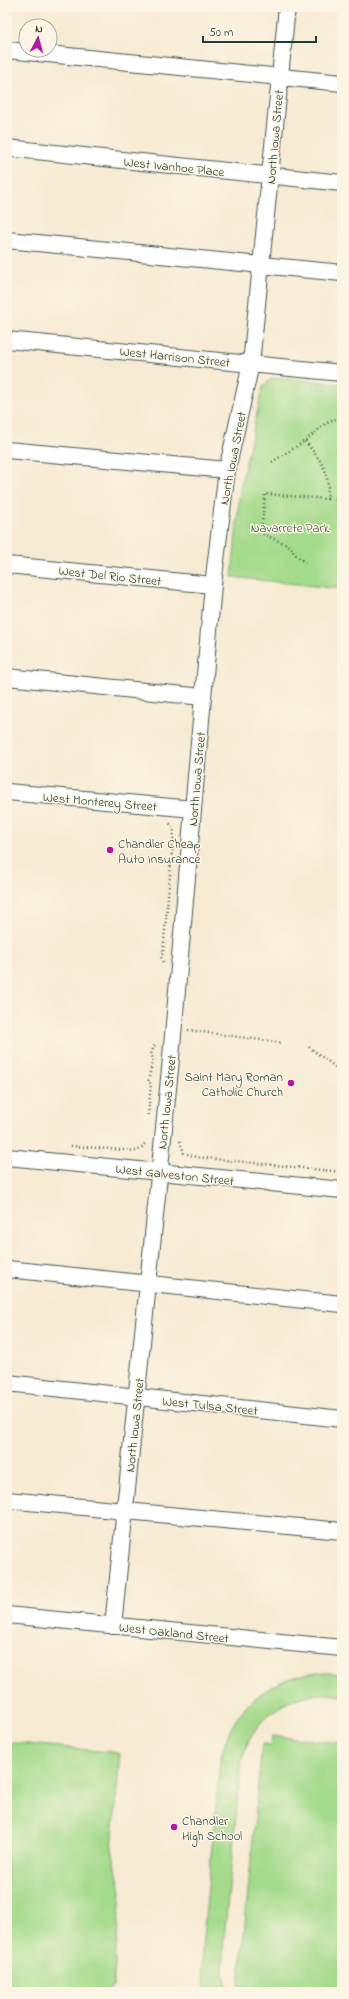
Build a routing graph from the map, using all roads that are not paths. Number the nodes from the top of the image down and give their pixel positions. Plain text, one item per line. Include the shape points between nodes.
1 (287, 7) edge
2 (7, 50) edge
3 (280, 77) junction
4 (342, 83) edge
5 (7, 148) edge
6 (271, 176) junction
7 (342, 183) edge
8 (7, 240) edge
9 (261, 265) junction
10 (342, 273) edge
11 (7, 340) edge
12 (251, 364) junction
13 (342, 373) edge
14 (7, 450) edge
15 (227, 470) junction
16 (7, 565) edge
17 (213, 585) junction
18 (7, 677) edge
19 (203, 697) junction
20 (7, 792) edge
21 (193, 809) junction
22 (7, 1157) edge
23 (159, 1172) junction
24 (342, 1190) edge
25 (7, 1268) edge
26 (147, 1283) junction
27 (342, 1304) edge
28 (7, 1383) edge
29 (137, 1397) junction
30 (342, 1419) edge
31 (7, 1500) edge
32 (126, 1510) junction
33 (342, 1531) edge
34 (7, 1615) edge
35 (113, 1626) junction
36 (342, 1648) edge

1 - 3 street, North Iowa Street
2 - 3 street
3 - 4 street
3 - 6 street, North Iowa Street
5 - 6 street, West Ivanhoe Place
6 - 7 street, West Ivanhoe Place
6 - 9 street, North Iowa Street
8 - 9 street
9 - 10 street
9 - 12 street, North Iowa Street
11 - 12 street, West Harrison Street
12 - 13 street, West Harrison Street
12 - 15 street, North Iowa Street
14 - 15 street
15 - 17 street, North Iowa Street
16 - 17 street, West Del Rio Street
17 - 19 street, North Iowa Street
18 - 19 street
19 - 21 street, North Iowa Street
20 - 21 street, West Monterey Street
21 - 23 street, North Iowa Street via 184,1028
22 - 23 street, West Galveston Street
23 - 24 street, West Galveston Street
23 - 26 street, North Iowa Street
25 - 26 street
26 - 27 street
26 - 29 street, North Iowa Street
28 - 29 street, West Tulsa Street
29 - 30 street, West Tulsa Street
29 - 32 street, North Iowa Street
31 - 32 street
32 - 33 street
32 - 35 street, North Iowa Street
34 - 35 street, West Oakland Street
35 - 36 street, West Oakland Street

